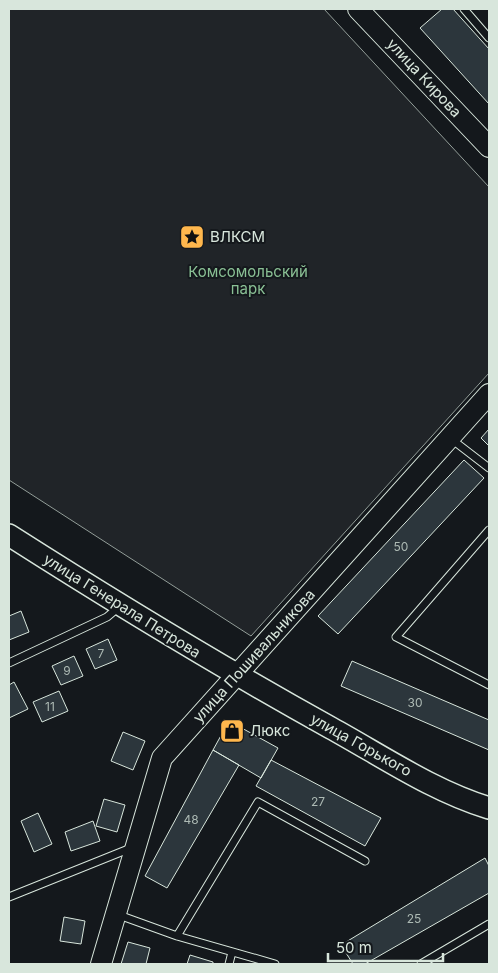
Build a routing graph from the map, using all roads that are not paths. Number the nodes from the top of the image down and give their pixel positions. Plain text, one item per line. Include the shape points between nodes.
1 (358, 9) edge
2 (464, 9) edge
3 (489, 38) edge
4 (489, 147) edge
5 (489, 394) edge
6 (450, 438) junction
7 (489, 468) edge
8 (489, 530) edge
9 (9, 535) edge
10 (120, 606) junction
11 (9, 663) edge
12 (236, 675) junction
13 (489, 685) edge
14 (489, 808) edge
15 (136, 846) junction
16 (365, 861) dead end
17 (9, 897) edge
18 (116, 914) junction
19 (489, 924) edge
20 (177, 936) junction
21 (232, 952) junction
22 (101, 964) edge
23 (228, 964) edge
24 (275, 964) edge
25 (421, 964) edge

1 - 4 main road, улица Кирова
2 - 3 lane
5 - 6 main road, улица Пошивальникова
6 - 7 lane
6 - 12 main road, улица Пошивальникова
8 - 13 lane via 396,636
9 - 10 main road, улица Генерала Петрова
10 - 11 lane via 99,621
10 - 12 main road, улица Генерала Петрова
12 - 14 main road, улица Горького via 442,790
12 - 15 main road, улица Пошивальникова via 162,758
15 - 17 lane
15 - 18 main road, улица Пошивальникова
16 - 20 lane via 258,802
18 - 20 lane
18 - 22 main road, улица Пошивальникова
19 - 25 lane
20 - 21 lane
21 - 23 lane
21 - 24 lane

